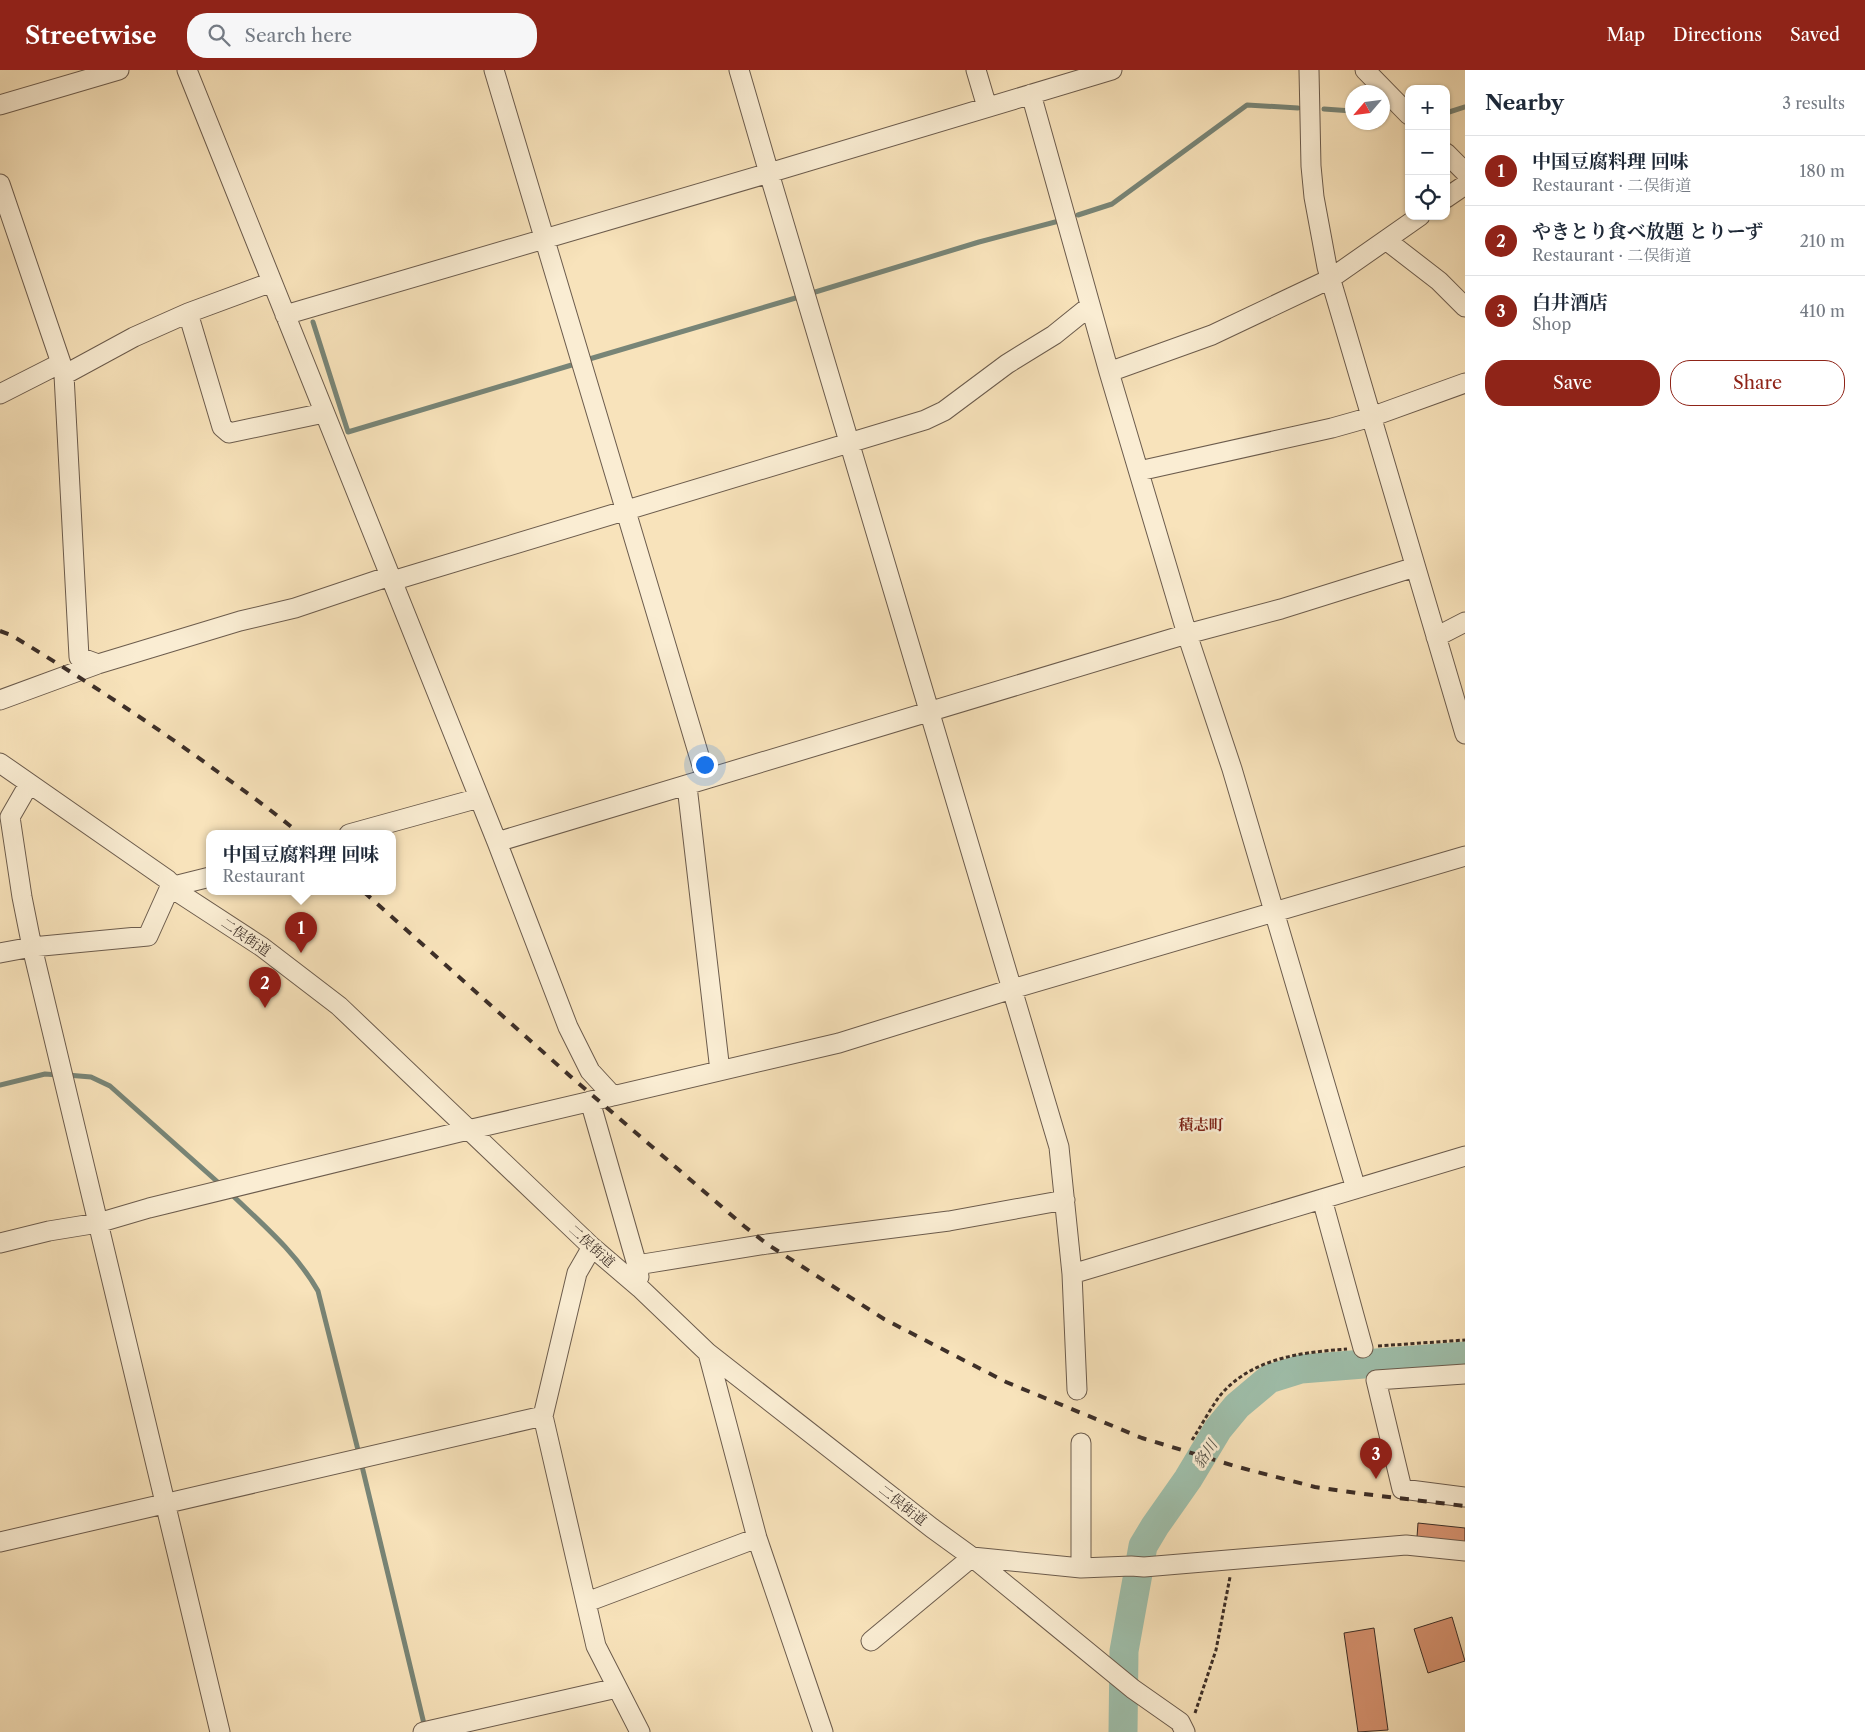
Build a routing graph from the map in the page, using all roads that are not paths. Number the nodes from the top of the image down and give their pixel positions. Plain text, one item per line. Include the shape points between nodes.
1 (119, 70) edge
2 (187, 70) edge
3 (494, 70) edge
4 (739, 70) edge
5 (976, 70) edge
6 (1112, 70) edge
7 (1309, 70) edge
8 (1366, 70) edge
9 (1031, 94) junction
10 (0, 105) edge
11 (987, 107) junction
12 (1405, 111) edge
13 (1450, 157) edge
14 (1465, 172) edge
15 (769, 173) junction
16 (0, 184) edge
17 (1465, 185) edge
18 (1450, 195) edge
19 (1414, 220) edge
20 (544, 238) junction
21 (1386, 240) junction
22 (1330, 279) junction
23 (272, 282) junction
24 (1090, 306) junction
25 (1465, 307) edge
26 (188, 313) junction
27 (285, 315) junction
28 (62, 369) junction
29 (1109, 372) junction
30 (1465, 383) edge
31 (0, 394) edge
32 (324, 413) junction
33 (1371, 417) junction
34 (850, 443) junction
35 (1139, 472) junction
36 (625, 510) junction
37 (1415, 568) junction
38 (391, 578) junction
39 (1465, 622) edge
40 (1187, 634) junction
41 (1436, 637) junction
42 (98, 664) junction
43 (0, 700) edge
44 (930, 712) junction
45 (1465, 734) edge
46 (0, 763) edge
47 (706, 779) junction
48 (30, 784) junction
49 (687, 786) junction
50 (479, 798) junction
51 (5, 816) edge
52 (363, 830) edge
53 (497, 842) junction
54 (1465, 856) edge
55 (206, 878) edge
56 (170, 888) junction
57 (1274, 913) junction
58 (32, 947) junction
59 (0, 953) edge
60 (1012, 989) junction
61 (720, 1071) junction
62 (613, 1096) junction
63 (590, 1102) junction
64 (468, 1130) junction
65 (1465, 1156) edge
66 (1356, 1189) junction
67 (1065, 1200) junction
68 (1322, 1200) junction
69 (98, 1223) junction
70 (0, 1243) edge
71 (592, 1247) junction
72 (638, 1265) junction
73 (1072, 1274) junction
74 (640, 1288) junction
75 (1362, 1348) road end
76 (708, 1353) junction
77 (1465, 1374) edge
78 (1077, 1390) dead end
79 (543, 1416) junction
80 (1081, 1443) dead end
81 (1465, 1497) edge
82 (166, 1503) junction
83 (757, 1538) junction
84 (0, 1542) edge
85 (1465, 1552) edge
86 (972, 1557) junction
87 (1081, 1568) junction
88 (587, 1602) junction
89 (871, 1641) dead end
90 (617, 1688) junction
91 (430, 1730) edge
92 (220, 1732) edge
93 (640, 1732) edge
94 (823, 1732) edge
95 (1185, 1732) edge

1 - 10 street
2 - 23 street
3 - 20 street
4 - 15 street
5 - 11 street
6 - 9 street
7 - 22 street via 1314,197
8 - 12 street
9 - 11 street
9 - 24 street
11 - 15 street
13 - 14 street
15 - 20 street
15 - 34 street
16 - 28 street
17 - 18 street
19 - 21 street
20 - 27 street
20 - 36 street
21 - 22 street
21 - 25 street via 1439,281
22 - 29 street via 1212,335
22 - 33 street
23 - 26 street
23 - 27 street
24 - 29 street
24 - 34 street via 1054,335 1007,364 944,411
26 - 28 street
26 - 32 street via 222,427 229,434
27 - 32 street
28 - 31 street
28 - 42 street via 79,657
29 - 35 street
30 - 33 street
32 - 38 street
33 - 35 street
33 - 37 street
34 - 36 street
34 - 44 street
35 - 40 street
36 - 38 street
36 - 47 street
37 - 40 street
37 - 41 street
38 - 42 street
38 - 50 street
39 - 41 street
40 - 44 street
40 - 57 street via 1232,769
41 - 45 street
42 - 43 street
44 - 47 street
44 - 60 street
46 - 48 street, 二俣街道
47 - 49 street
48 - 51 street
48 - 56 street, 二俣街道 via 168,880
49 - 53 street
49 - 61 street
50 - 52 street
50 - 53 street
51 - 58 street
53 - 62 street via 568,1027 590,1071
54 - 57 street
55 - 56 street
56 - 58 street via 148,936
56 - 64 street, 二俣街道 via 262,947 339,1006
57 - 60 street
57 - 66 street
58 - 59 street
58 - 69 street
60 - 61 street via 838,1043
60 - 67 street via 1059,1146
61 - 62 street
62 - 63 street
63 - 64 street
63 - 72 street
64 - 69 street
64 - 71 street, 二俣街道
65 - 66 street
66 - 68 street
67 - 72 street via 949,1221 767,1244
67 - 73 street
68 - 73 street
68 - 75 street
69 - 70 street
69 - 82 street
71 - 74 street, 二俣街道
71 - 79 street via 577,1273
72 - 74 street
73 - 78 street
74 - 76 street, 二俣街道
76 - 83 street
76 - 86 street, 二俣街道
77 - 81 street via 1376,1380 1402,1489
79 - 82 street
79 - 88 street
80 - 87 street
82 - 84 street
82 - 92 street
83 - 88 street
83 - 94 street
85 - 87 street via 1406,1545
86 - 87 street
86 - 89 street
86 - 95 street, 二俣街道 via 1111,1671 1180,1722
88 - 90 street via 596,1646
90 - 91 street
90 - 93 street

